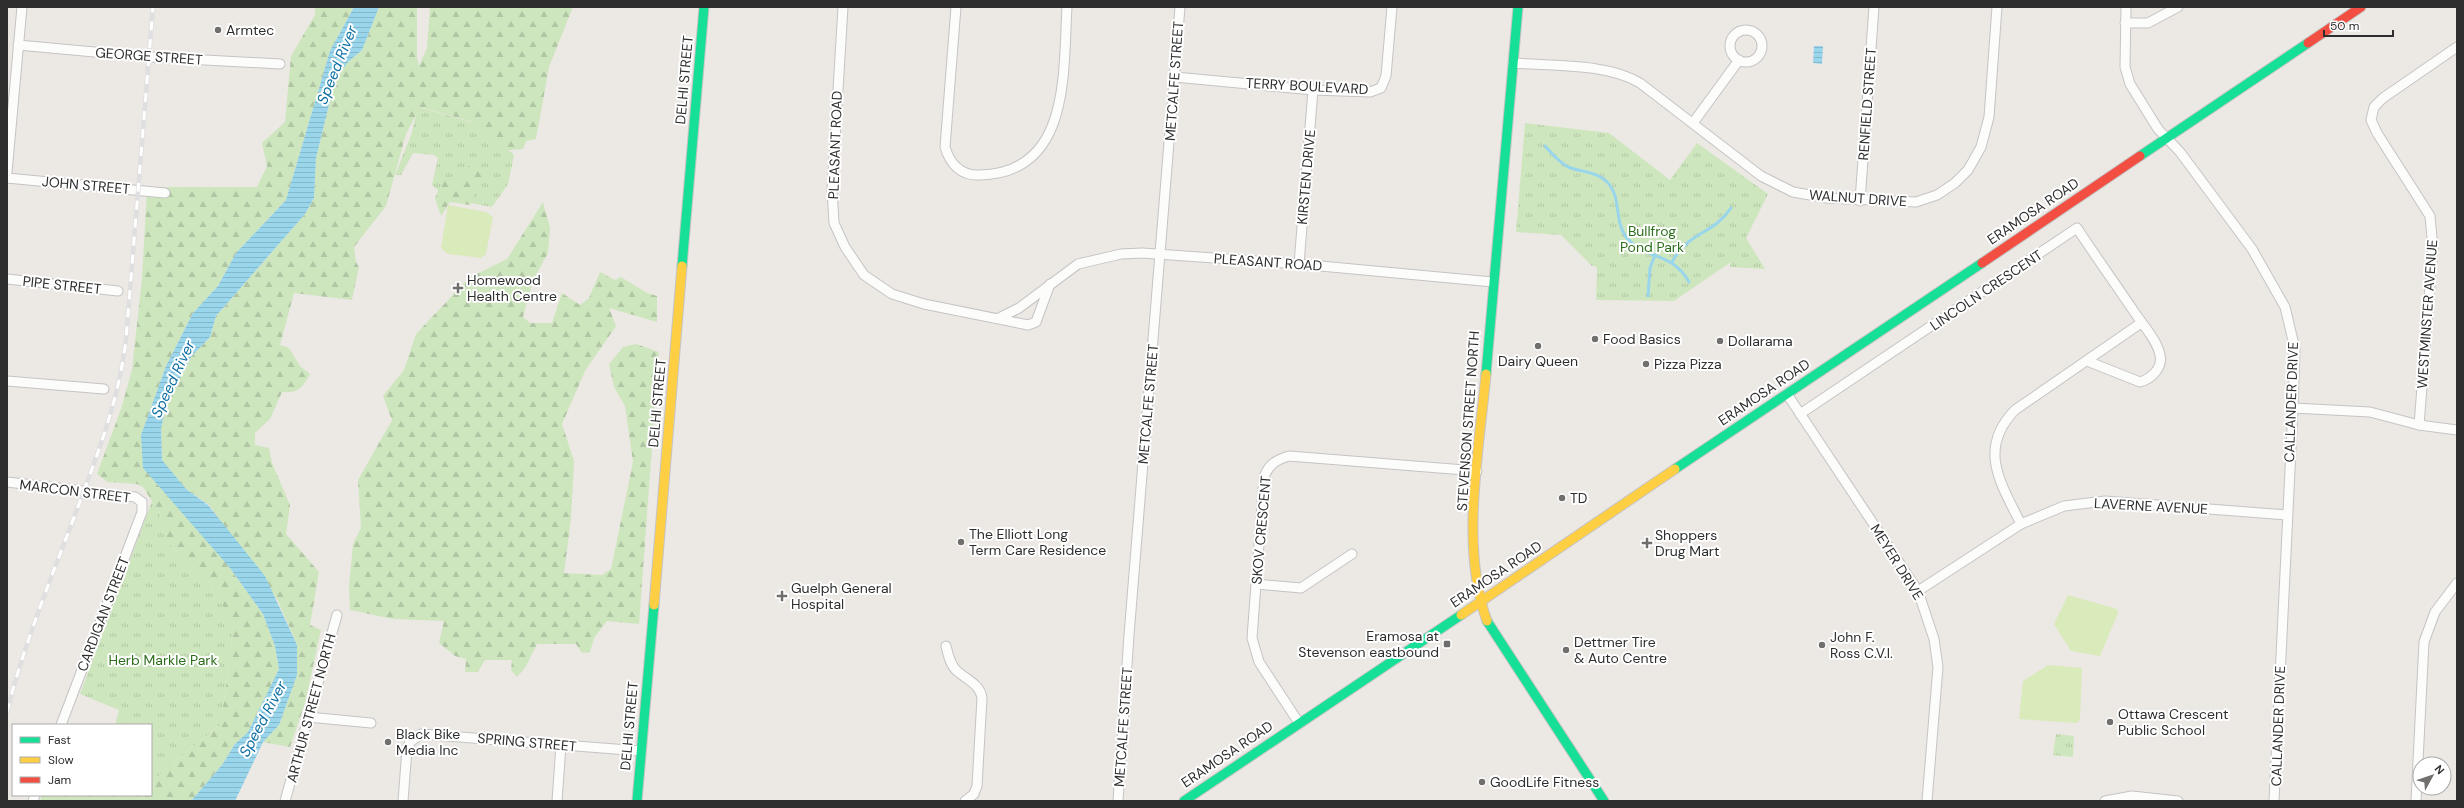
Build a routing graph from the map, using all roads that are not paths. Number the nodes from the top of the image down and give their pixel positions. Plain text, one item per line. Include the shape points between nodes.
1 (22, 7) edge
2 (704, 7) edge
3 (842, 7) edge
4 (956, 7) edge
5 (1067, 7) edge
6 (1180, 7) edge
7 (1392, 7) edge
8 (1518, 7) edge
9 (1874, 7) edge
10 (1997, 7) edge
11 (2126, 7) edge
12 (2178, 7) edge
13 (2361, 7) edge
14 (2126, 23) junction
15 (18, 45) junction
16 (2457, 47) edge
17 (1739, 60) dead end
18 (1513, 63) junction
19 (280, 64) dead end
20 (1175, 77) junction
21 (1313, 90) junction
22 (9, 111) edge
23 (1693, 123) junction
24 (2168, 138) junction
25 (7, 172) edge
26 (7, 178) edge
27 (165, 193) dead end
28 (1860, 201) junction
29 (1161, 255) junction
30 (1299, 264) junction
31 (7, 279) edge
32 (1493, 282) junction
33 (1050, 284) junction
34 (118, 291) dead end
35 (999, 318) junction
36 (2141, 323) junction
37 (2087, 362) junction
38 (7, 381) edge
39 (104, 389) dead end
40 (1787, 394) junction
41 (2293, 408) junction
42 (1800, 414) junction
43 (2419, 425) junction
44 (2457, 430) edge
45 (1478, 472) junction
46 (7, 482) edge
47 (142, 502) joint
48 (2287, 515) junction
49 (2021, 524) junction
50 (1352, 554) dead end
51 (2457, 582) edge
52 (1256, 584) junction
53 (1918, 590) junction
54 (1481, 602) junction
55 (337, 615) dead end
56 (946, 646) dead end
57 (308, 717) junction
58 (371, 722) dead end
59 (1298, 723) junction
60 (61, 724) edge
61 (562, 745) junction
62 (641, 751) junction
63 (285, 801) edge
64 (403, 801) edge
65 (557, 801) edge
66 (637, 801) edge
67 (965, 801) edge
68 (1118, 801) edge
69 (1184, 801) edge
70 (1604, 801) edge
71 (1927, 801) edge
72 (2105, 801) edge
73 (2176, 801) edge
74 (2274, 801) edge
75 (2416, 801) edge

1 - 15 street
2 - 62 main road, DELHI STREET
3 - 35 street, PLEASANT ROAD via 832,189 834,222 845,247 864,275 892,294 924,304
4 - 5 street via 945,147 948,157 960,171 978,175 1001,173 1021,165 1037,152 1051,134 1058,112
6 - 20 street, METCALFE STREET
7 - 21 street, TERRY BOULEVARD via 1386,76 1381,88 1370,92
8 - 18 main road, STEVENSON STREET NORTH
9 - 28 street, RENFIELD STREET
10 - 28 street, WALNUT DRIVE via 1986,130 1978,153 1968,170 1954,184 1925,200 1906,203
11 - 14 street, CALLANDER DRIVE
12 - 14 street via 2148,23
13 - 24 main road, ERAMOSA ROAD
14 - 24 street, CALLANDER DRIVE via 2126,75 2154,123
15 - 19 street, GEORGE STREET via 149,57
15 - 22 street
16 - 43 street, WESTMINSTER AVENUE via 2383,98 2374,107 2371,120 2421,198 2430,216 2432,228 2433,248
17 - 23 street
18 - 23 street, WALNUT DRIVE via 1609,71 1626,75
18 - 32 main road, STEVENSON STREET NORTH
20 - 21 street, TERRY BOULEVARD
20 - 29 street, METCALFE STREET
21 - 30 street, KIRSTEN DRIVE
22 - 25 street
23 - 28 street, WALNUT DRIVE via 1761,176 1793,192
24 - 40 main road, ERAMOSA ROAD
24 - 41 street, CALLANDER DRIVE via 2252,249 2280,295 2289,319 2295,349
26 - 27 street, JOHN STREET
29 - 30 street, PLEASANT ROAD
29 - 33 street, PLEASANT ROAD via 1121,254 1078,264
29 - 68 street, METCALFE STREET via 1129,635
30 - 32 street, PLEASANT ROAD
31 - 34 street, PIPE STREET
32 - 45 main road, STEVENSON STREET NORTH
33 - 35 street, PLEASANT ROAD via 1019,308
33 - 35 street, PLEASANT ROAD via 1036,322 1028,325
36 - 37 street
36 - 37 street, LINCOLN CRESCENT via 2158,348 2160,356 2160,365 2150,377 2140,382 2131,380
36 - 42 street, LINCOLN CRESCENT via 2077,228
37 - 49 street via 2015,410 2007,418 1996,438 1996,472
38 - 39 street
40 - 42 street, MEYER DRIVE
40 - 54 main road, ERAMOSA ROAD
41 - 43 street via 2370,412
41 - 48 street, CALLANDER DRIVE
42 - 53 street, MEYER DRIVE
43 - 44 street
45 - 52 street, SKOV CRESCENT via 1300,456 1275,460 1267,468 1264,477
45 - 54 main road, STEVENSON STREET NORTH via 1474,543
46 - 47 street, MARCON STREET via 135,496
47 - 60 street, CARDIGAN STREET via 142,512
48 - 49 street, LAVERNE AVENUE via 2105,501 2064,506
48 - 74 street, CALLANDER DRIVE
49 - 53 street, LAVERNE AVENUE
50 - 52 street via 1301,588
51 - 75 street via 2436,612 2424,642
52 - 59 street, SKOV CRESCENT via 1252,638 1255,654
53 - 71 street, MEYER DRIVE via 1933,633 1938,667
54 - 59 main road, ERAMOSA ROAD
54 - 70 main road, STEVENSON STREET NORTH via 1489,626
55 - 57 street, ARTHUR STREET NORTH
56 - 67 street via 956,670 974,683 981,691 982,698 977,786 974,794
57 - 58 street
57 - 63 street, ARTHUR STREET NORTH
59 - 69 main road, ERAMOSA ROAD
61 - 62 street, SPRING STREET
61 - 64 street, SPRING STREET via 426,733 414,738 407,748
61 - 65 street
62 - 66 main road, DELHI STREET
72 - 73 street via 2132,796

